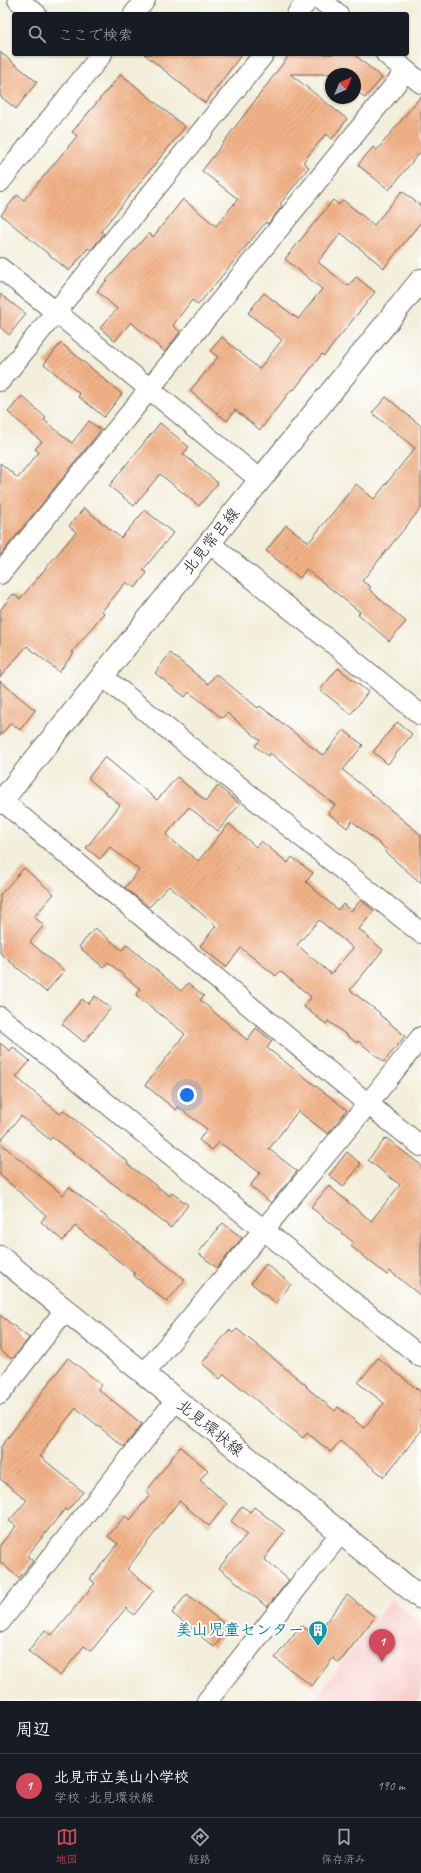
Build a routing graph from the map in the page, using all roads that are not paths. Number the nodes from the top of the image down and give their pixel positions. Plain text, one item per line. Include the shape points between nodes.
1 (18, 0) edge
2 (145, 0) edge
3 (308, 0) edge
4 (321, 0) edge
5 (33, 12) edge
6 (136, 12) edge
7 (299, 12) edge
8 (336, 12) edge
9 (262, 56) edge
10 (388, 56) edge
11 (94, 57) edge
12 (414, 77) edge
13 (0, 182) edge
14 (0, 268) edge
15 (420, 282) edge
16 (56, 312) junction
17 (0, 381) edge
18 (149, 388) junction
19 (260, 480) junction
20 (209, 543) junction
21 (0, 574) edge
22 (102, 676) junction
23 (421, 715) edge
24 (1, 801) edge
25 (421, 933) edge
26 (0, 1017) edge
27 (421, 1037) edge
28 (368, 1104) junction
29 (421, 1146) edge
30 (263, 1230) junction
31 (0, 1257) edge
32 (65, 1310) junction
33 (421, 1357) edge
34 (144, 1374) junction
35 (0, 1394) edge
36 (176, 1400) junction
37 (340, 1534) junction
38 (421, 1598) edge
39 (0, 1622) edge
40 (207, 1701) edge

1 - 5 street
2 - 6 street
3 - 7 street
4 - 8 street
9 - 16 street
10 - 12 street
11 - 13 street
12 - 18 street
14 - 16 street
15 - 19 main road, 北見常呂線
16 - 17 street
16 - 18 street
18 - 19 street
18 - 21 street
19 - 20 main road, 北見常呂線
20 - 22 main road, 北見常呂線
20 - 23 street
22 - 24 main road, 北見常呂線
22 - 25 street
24 - 28 street
26 - 30 street
27 - 28 street
28 - 29 street
28 - 30 street
30 - 33 street
30 - 34 street
31 - 32 main road, 北見環状線
32 - 34 main road, 北見環状線
32 - 35 street
34 - 36 main road, 北見環状線
36 - 37 main road, 北見環状線
36 - 39 street
37 - 38 main road, 北見環状線
37 - 40 street

